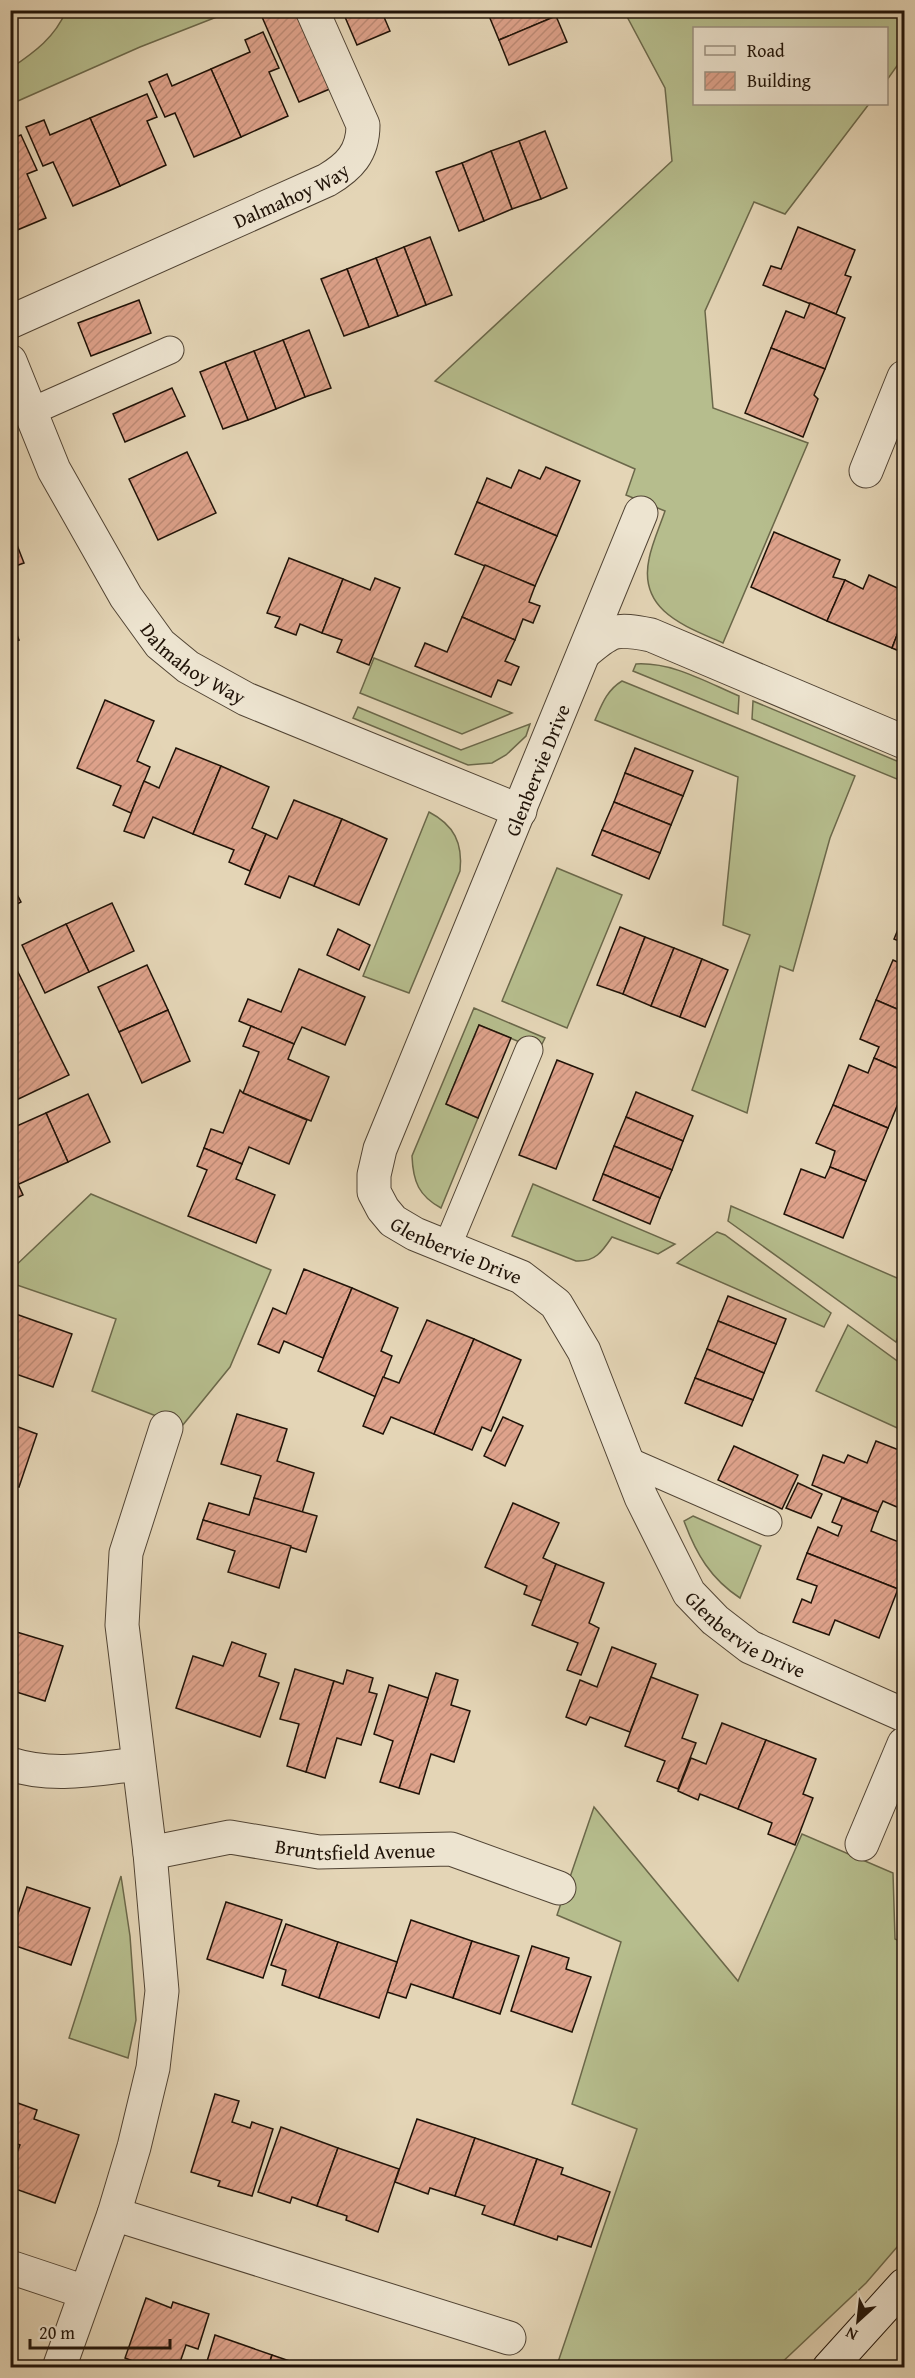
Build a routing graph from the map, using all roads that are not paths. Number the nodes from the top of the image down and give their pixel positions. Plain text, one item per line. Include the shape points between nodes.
1 (312, 10) edge
2 (10, 322) edge
3 (170, 350) dead end
4 (10, 360) edge
5 (904, 377) edge
6 (30, 412) junction
7 (866, 471) dead end
8 (641, 513) dead end
9 (584, 653) junction
10 (904, 742) edge
11 (520, 811) junction
12 (529, 1050) dead end
13 (447, 1247) junction
14 (166, 1428) dead end
15 (626, 1460) junction
16 (768, 1522) dead end
17 (904, 1715) edge
18 (904, 1744) edge
19 (10, 1764) edge
20 (138, 1764) junction
21 (862, 1844) dead end
22 (150, 1853) junction
23 (559, 1888) dead end
24 (114, 2214) junction
25 (10, 2267) edge
26 (904, 2285) edge
27 (85, 2292) junction
28 (509, 2338) dead end
29 (833, 2366) edge
30 (59, 2367) edge

1 - 2 street, Dalmahoy Way via 363,125 363,141 342,171
3 - 6 lane
4 - 6 street, Dalmahoy Way
5 - 7 street
6 - 11 street, Dalmahoy Way via 54,470 126,597 160,644 181,661 246,699
8 - 9 street, Glenbervie Drive
9 - 10 street, Glenbervie Drive via 605,635 621,630 651,635
9 - 11 street, Glenbervie Drive
11 - 13 street, Glenbervie Drive via 384,1141 374,1175 374,1192 393,1221
12 - 13 lane
13 - 15 street, Glenbervie Drive via 520,1277 556,1304 584,1351
14 - 20 street via 126,1553 122,1625
15 - 16 lane
15 - 17 street, Glenbervie Drive via 689,1593 715,1620 750,1647
18 - 21 street
19 - 20 street via 60,1773
20 - 22 street
22 - 23 street, Bruntsfield Avenue via 230,1838 319,1852 451,1849
22 - 24 street via 162,1991 153,2068
24 - 27 street
24 - 28 street
25 - 27 street
26 - 29 street
27 - 30 street

